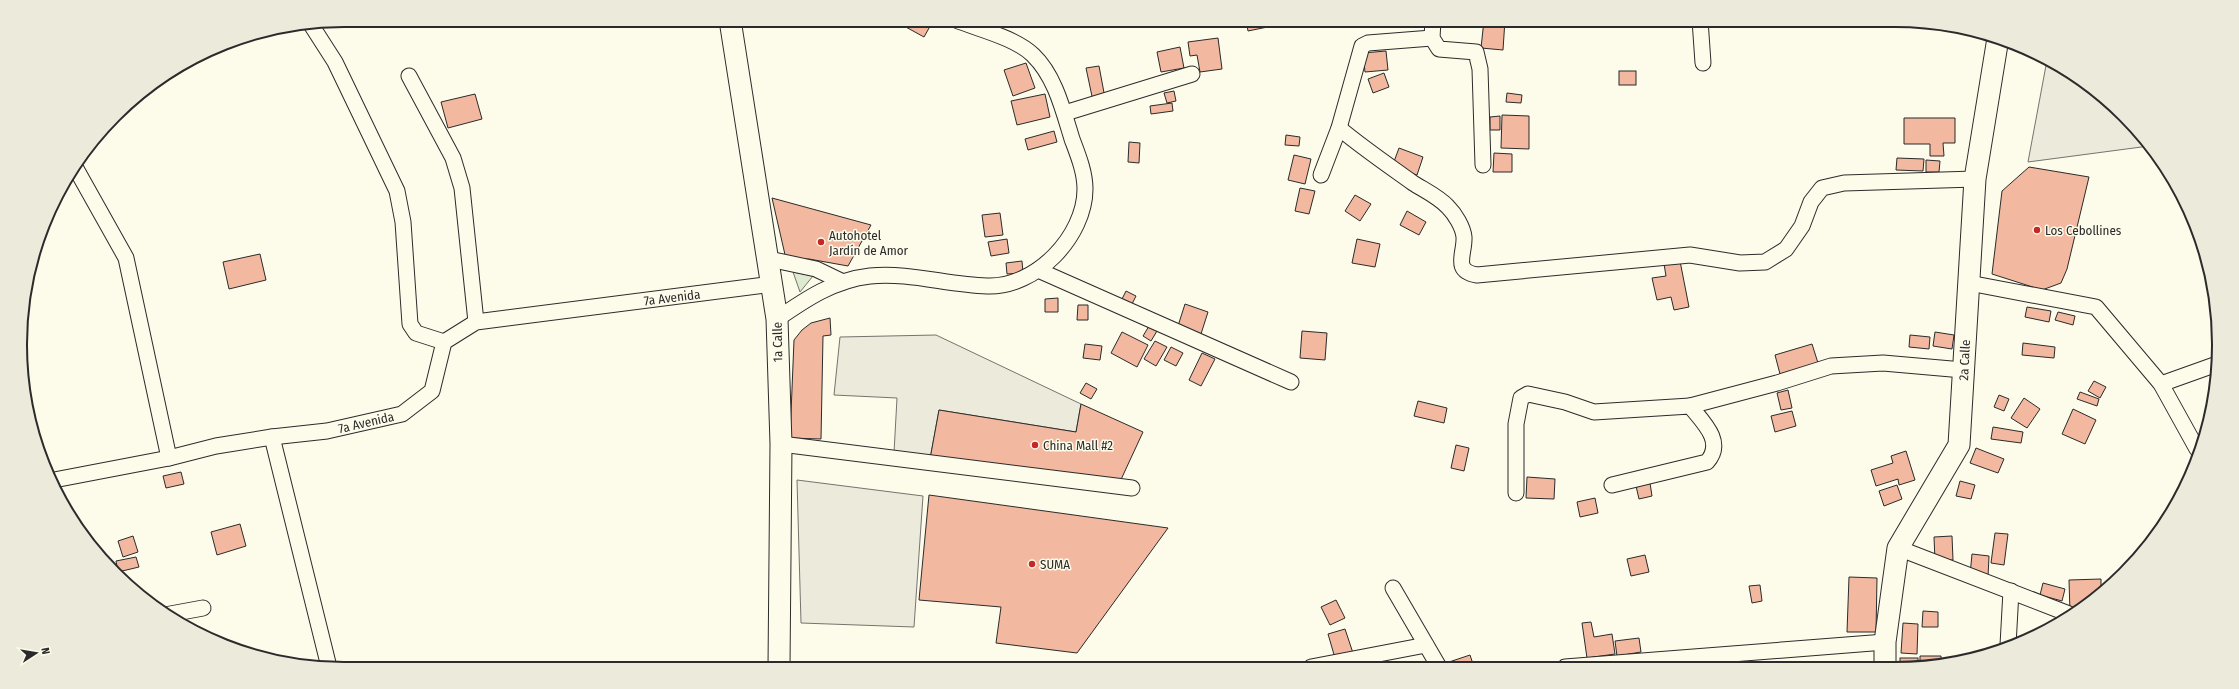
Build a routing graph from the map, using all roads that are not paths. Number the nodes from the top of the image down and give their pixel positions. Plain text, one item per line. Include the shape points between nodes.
1 (731, 27) edge
2 (974, 27) edge
3 (1433, 27) edge
4 (1700, 27) edge
5 (314, 29) edge
6 (1432, 38) junction
7 (1997, 44) edge
8 (1702, 63) dead end
9 (1192, 74) dead end
10 (409, 76) dead end
11 (1065, 113) junction
12 (1339, 128) junction
13 (1483, 165) dead end
14 (78, 173) edge
15 (1321, 175) dead end
16 (1975, 179) junction
17 (769, 259) junction
18 (1038, 270) junction
19 (843, 282) junction
20 (1969, 283) junction
21 (773, 284) junction
22 (777, 318) junction
23 (476, 322) junction
24 (444, 342) junction
25 (2211, 366) edge
26 (1963, 370) junction
27 (1291, 382) dead end
28 (2161, 384) junction
29 (1690, 406) junction
30 (272, 437) junction
31 (781, 444) junction
32 (2195, 446) edge
33 (169, 458) junction
34 (57, 479) edge
35 (1612, 485) dead end
36 (1132, 488) dead end
37 (1516, 493) dead end
38 (1898, 548) junction
39 (1393, 588) dead end
40 (2011, 591) junction
41 (204, 608) dead end
42 (175, 612) edge
43 (2064, 612) edge
44 (2008, 641) edge
45 (1885, 642) junction
46 (1426, 645) junction
47 (327, 661) edge
48 (780, 662) edge
49 (1337, 662) edge
50 (1436, 662) edge
51 (1629, 662) edge
52 (1886, 662) edge

1 - 17 main road, 1a Calle
2 - 11 street via 1012,42 1032,54 1046,71
3 - 6 street
4 - 8 street
5 - 24 street via 334,62 397,191 403,222 410,324 416,333
6 - 12 street via 1368,43 1362,46
6 - 13 street via 1439,49 1468,50 1476,52 1478,56
7 - 16 main road, 2a Calle
9 - 11 street
10 - 23 street via 458,171
11 - 18 street via 1082,167 1085,188 1082,209 1075,231 1059,251
12 - 15 street
12 - 16 street via 1368,152 1448,206 1464,236 1461,262 1463,270 1468,274 1477,275 1690,255 1740,263 1765,262 1786,248 1802,226 1811,202 1822,188 1844,184
14 - 33 street via 126,258
16 - 20 main road, 2a Calle
17 - 19 street via 816,269
17 - 21 main road, 1a Calle
18 - 19 street via 1015,281 988,286 901,275 869,276
18 - 27 street
19 - 22 street via 821,290
20 - 26 main road, 2a Calle
20 - 28 street via 2096,307
21 - 22 main road, 1a Calle
21 - 23 street, 7a Avenida
22 - 31 main road, 1a Calle
23 - 24 street, 7a Avenida
24 - 30 street, 7a Avenida via 432,391 402,414 327,431
25 - 28 street
26 - 29 street via 1883,363 1831,366
26 - 38 main road, 2a Calle via 1959,445
28 - 32 street
29 - 35 street via 1713,436 1712,456 1706,462
29 - 37 street via 1594,412 1565,402 1528,394 1521,398 1516,424
30 - 33 street, 7a Avenida via 216,446
30 - 47 street
31 - 36 street
31 - 48 main road, 1a Calle
33 - 34 street, 7a Avenida
38 - 40 street
38 - 45 main road, 2a Calle
39 - 46 street
40 - 43 street
40 - 44 street
41 - 42 street
45 - 51 street
45 - 52 main road, 2a Calle
46 - 49 street
46 - 50 street

